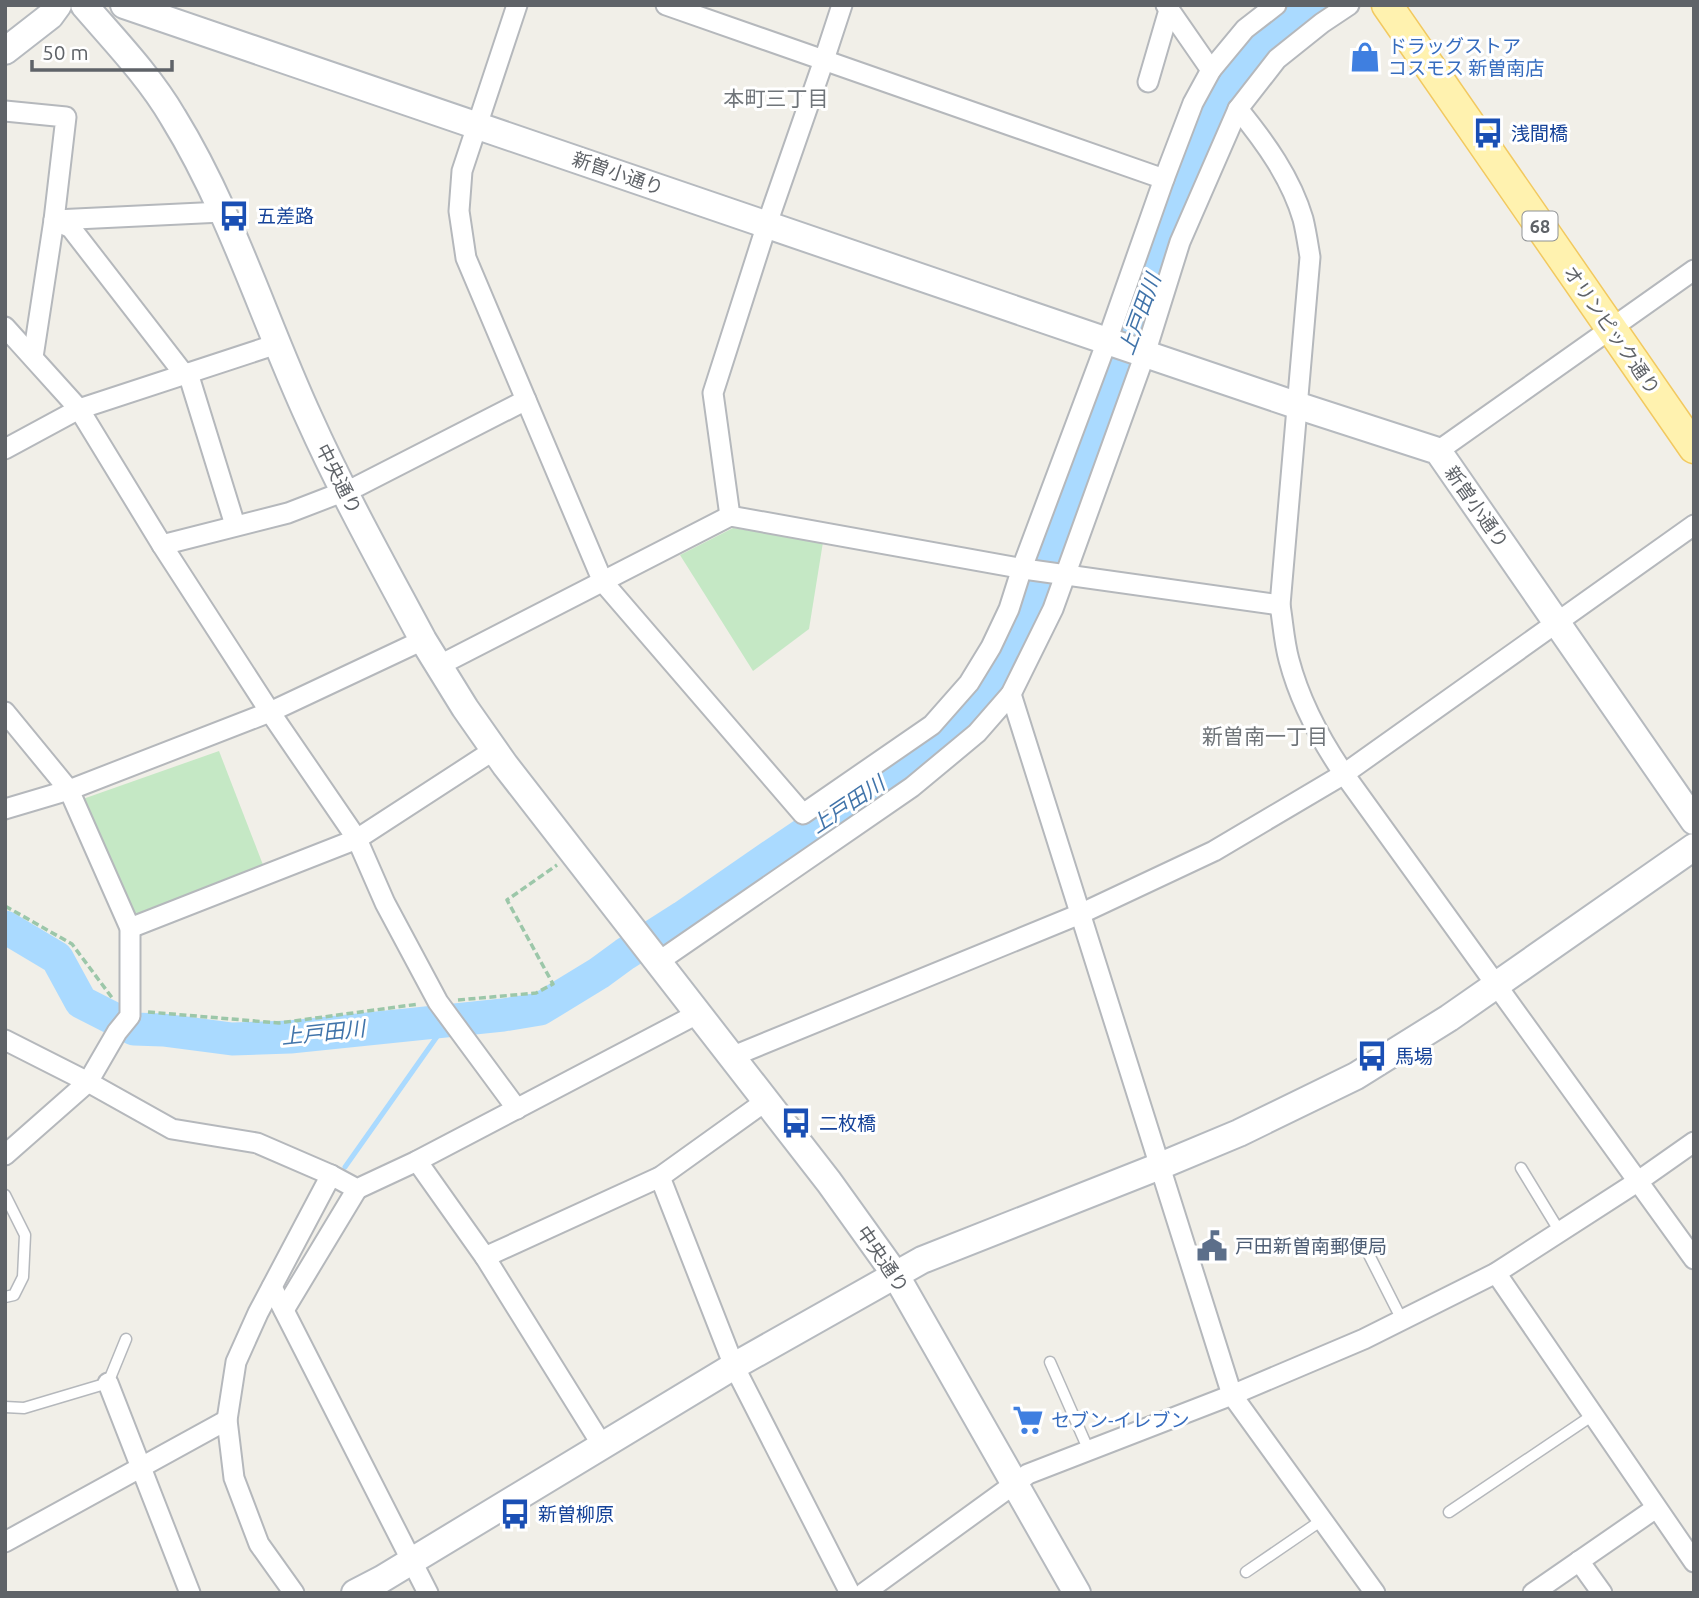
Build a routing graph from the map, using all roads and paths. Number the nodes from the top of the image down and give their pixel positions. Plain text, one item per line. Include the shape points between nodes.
1 (58, 5) edge
2 (84, 5) edge
3 (124, 5) edge
4 (517, 5) edge
5 (666, 5) edge
6 (842, 5) edge
7 (1276, 5) edge
8 (1349, 5) edge
9 (1387, 5) edge
10 (1168, 7) edge
11 (5, 51) edge
12 (824, 60) junction
13 (1211, 70) junction
14 (1148, 82) dead end
15 (1238, 109) junction
16 (5, 111) edge
17 (478, 126) junction
18 (1164, 179) junction
19 (222, 212) junction
20 (54, 220) junction
21 (767, 223) junction
22 (1694, 270) edge
23 (5, 327) edge
24 (1611, 328) junction
25 (1109, 342) junction
26 (277, 344) junction
27 (1143, 353) junction
28 (33, 357) junction
29 (186, 374) junction
30 (526, 400) junction
31 (1296, 405) junction
32 (79, 409) junction
33 (1694, 448) edge
34 (5, 449) edge
35 (1438, 451) junction
36 (345, 492) junction
37 (730, 516) junction
38 (235, 525) junction
39 (1694, 525) edge
40 (162, 545) junction
41 (1023, 569) junction
42 (1064, 574) junction
43 (603, 582) junction
44 (1280, 606) junction
45 (1557, 622) junction
46 (423, 640) junction
47 (438, 666) junction
48 (1011, 694) junction
49 (5, 712) edge
50 (270, 712) junction
51 (494, 750) junction
52 (1344, 774) junction
53 (69, 790) junction
54 (5, 809) edge
55 (1694, 821) edge
56 (357, 839) junction
57 (1694, 847) edge
58 (573, 854) junction
59 (5, 906) edge
60 (1080, 914) junction
61 (130, 928) junction
62 (647, 948) junction
63 (1496, 984) junction
64 (440, 1005) junction
65 (697, 1014) junction
66 (126, 1019) junction
67 (5, 1040) edge
68 (731, 1057) junction
69 (88, 1082) junction
70 (766, 1101) junction
71 (517, 1109) junction
72 (1694, 1142) edge
73 (5, 1155) edge
74 (417, 1161) junction
75 (1160, 1166) junction
76 (1521, 1168) dead end
77 (331, 1175) junction
78 (660, 1177) junction
79 (1637, 1182) junction
80 (357, 1189) junction
81 (5, 1195) edge
82 (1560, 1232) junction
83 (1363, 1243) dead end
84 (485, 1257) junction
85 (1694, 1259) edge
86 (1496, 1273) junction
87 (895, 1274) junction
88 (272, 1287) junction
89 (5, 1297) edge
90 (284, 1310) junction
91 (1402, 1320) junction
92 (126, 1339) dead end
93 (1050, 1362) dead end
94 (734, 1366) junction
95 (108, 1383) junction
96 (1232, 1395) junction
97 (5, 1407) edge
98 (1593, 1415) junction
99 (227, 1420) junction
100 (602, 1446) junction
101 (1089, 1451) junction
102 (141, 1466) junction
103 (1015, 1484) junction
104 (1657, 1508) junction
105 (1449, 1511) dead end
106 (1322, 1520) junction
107 (5, 1542) edge
108 (411, 1561) junction
109 (1579, 1561) junction
110 (1694, 1562) edge
111 (1246, 1572) dead end
112 (190, 1593) edge
113 (294, 1593) edge
114 (355, 1593) edge
115 (428, 1593) edge
116 (850, 1593) edge
117 (864, 1593) edge
118 (1077, 1593) edge
119 (1374, 1593) edge
120 (1533, 1593) edge
121 (1602, 1593) edge

1 - 11 street
2 - 19 street, 中央通り via 162,99
3 - 17 street, 新曽小通り
4 - 17 street
5 - 12 street
6 - 12 street
7 - 13 street via 1245,29
8 - 15 street via 1277,58
9 - 24 main road, オリンピック通り / 68
10 - 13 street
10 - 14 street
12 - 18 street
12 - 21 street
13 - 18 street
15 - 27 street via 1180,242
15 - 31 street via 1276,161 1303,219 1310,257
16 - 20 street via 66,117
17 - 21 street, 新曽小通り
17 - 30 street via 462,171 459,211 466,258
18 - 25 street
19 - 20 street
19 - 26 street, 中央通り
20 - 28 street
20 - 29 street via 71,228
21 - 25 street, 新曽小通り
21 - 37 street via 713,393
22 - 24 street
23 - 28 street
24 - 33 main road, オリンピック通り / 68
24 - 35 street
25 - 27 street, 新曽小通り
25 - 41 street
26 - 29 street
26 - 36 street, 中央通り
27 - 31 street, 新曽小通り
27 - 42 street
28 - 32 street
29 - 32 street
29 - 38 street
30 - 36 street
30 - 43 street
31 - 35 street, 新曽小通り
31 - 44 street
32 - 34 street
32 - 40 street
35 - 45 street, 新曽小通り
36 - 38 street via 288,513
36 - 46 street, 中央通り
37 - 41 street
37 - 43 street
38 - 40 street
39 - 45 street
40 - 50 street
41 - 42 street
41 - 43 street via 991,648 969,683 932,725 803,814
42 - 44 street
42 - 48 street via 1053,609
43 - 47 street
44 - 52 street via 1288,659 1300,695
45 - 52 street
45 - 55 street, 新曽小通り
46 - 47 street, 中央通り
46 - 50 street
47 - 51 street, 中央通り
48 - 60 street
48 - 62 street via 977,733 912,787
49 - 53 street
50 - 53 street
50 - 56 street
51 - 56 street
51 - 58 street, 中央通り
52 - 60 street via 1214,851
52 - 63 street
53 - 54 street
53 - 61 street
56 - 61 street
56 - 64 street via 385,903
57 - 63 street
58 - 62 street, 中央通り
58 - 64 path via 507,900 553,984 536,993
59 - 66 path via 72,944
60 - 68 street
60 - 75 street
61 - 66 street
62 - 65 street, 中央通り
63 - 75 street via 1356,1076
63 - 79 street
64 - 66 path via 279,1023
64 - 71 street
65 - 68 street, 中央通り
65 - 71 street
66 - 69 street
67 - 69 street
68 - 70 street, 中央通り
69 - 73 street
69 - 77 street via 172,1129 257,1143
70 - 78 street
70 - 87 street, 中央通り
71 - 74 street
72 - 79 street
74 - 80 street
74 - 84 street
75 - 87 street
75 - 96 street
76 - 82 lane
77 - 80 street
77 - 88 street
78 - 84 street
78 - 94 street
79 - 82 street
79 - 85 street
80 - 90 street
81 - 89 lane via 24,1235 23,1277 14,1294
82 - 86 street
83 - 91 lane
84 - 100 street
86 - 91 street
86 - 98 street
87 - 94 street
87 - 103 street, 中央通り
88 - 90 street
88 - 99 street via 236,1362
90 - 108 street
91 - 96 street
92 - 95 lane
93 - 101 lane
94 - 100 street
94 - 116 street
95 - 97 lane via 24,1408
95 - 102 street
96 - 101 street
96 - 106 street
98 - 104 street
98 - 105 lane
99 - 102 street
99 - 113 street via 234,1478 259,1544
100 - 108 street
101 - 103 street via 1028,1474
102 - 107 street
102 - 112 street
103 - 117 street
103 - 118 street, 中央通り
104 - 109 street
104 - 110 street
106 - 111 lane
106 - 119 street
108 - 114 street
108 - 115 street
109 - 120 street
109 - 121 street

